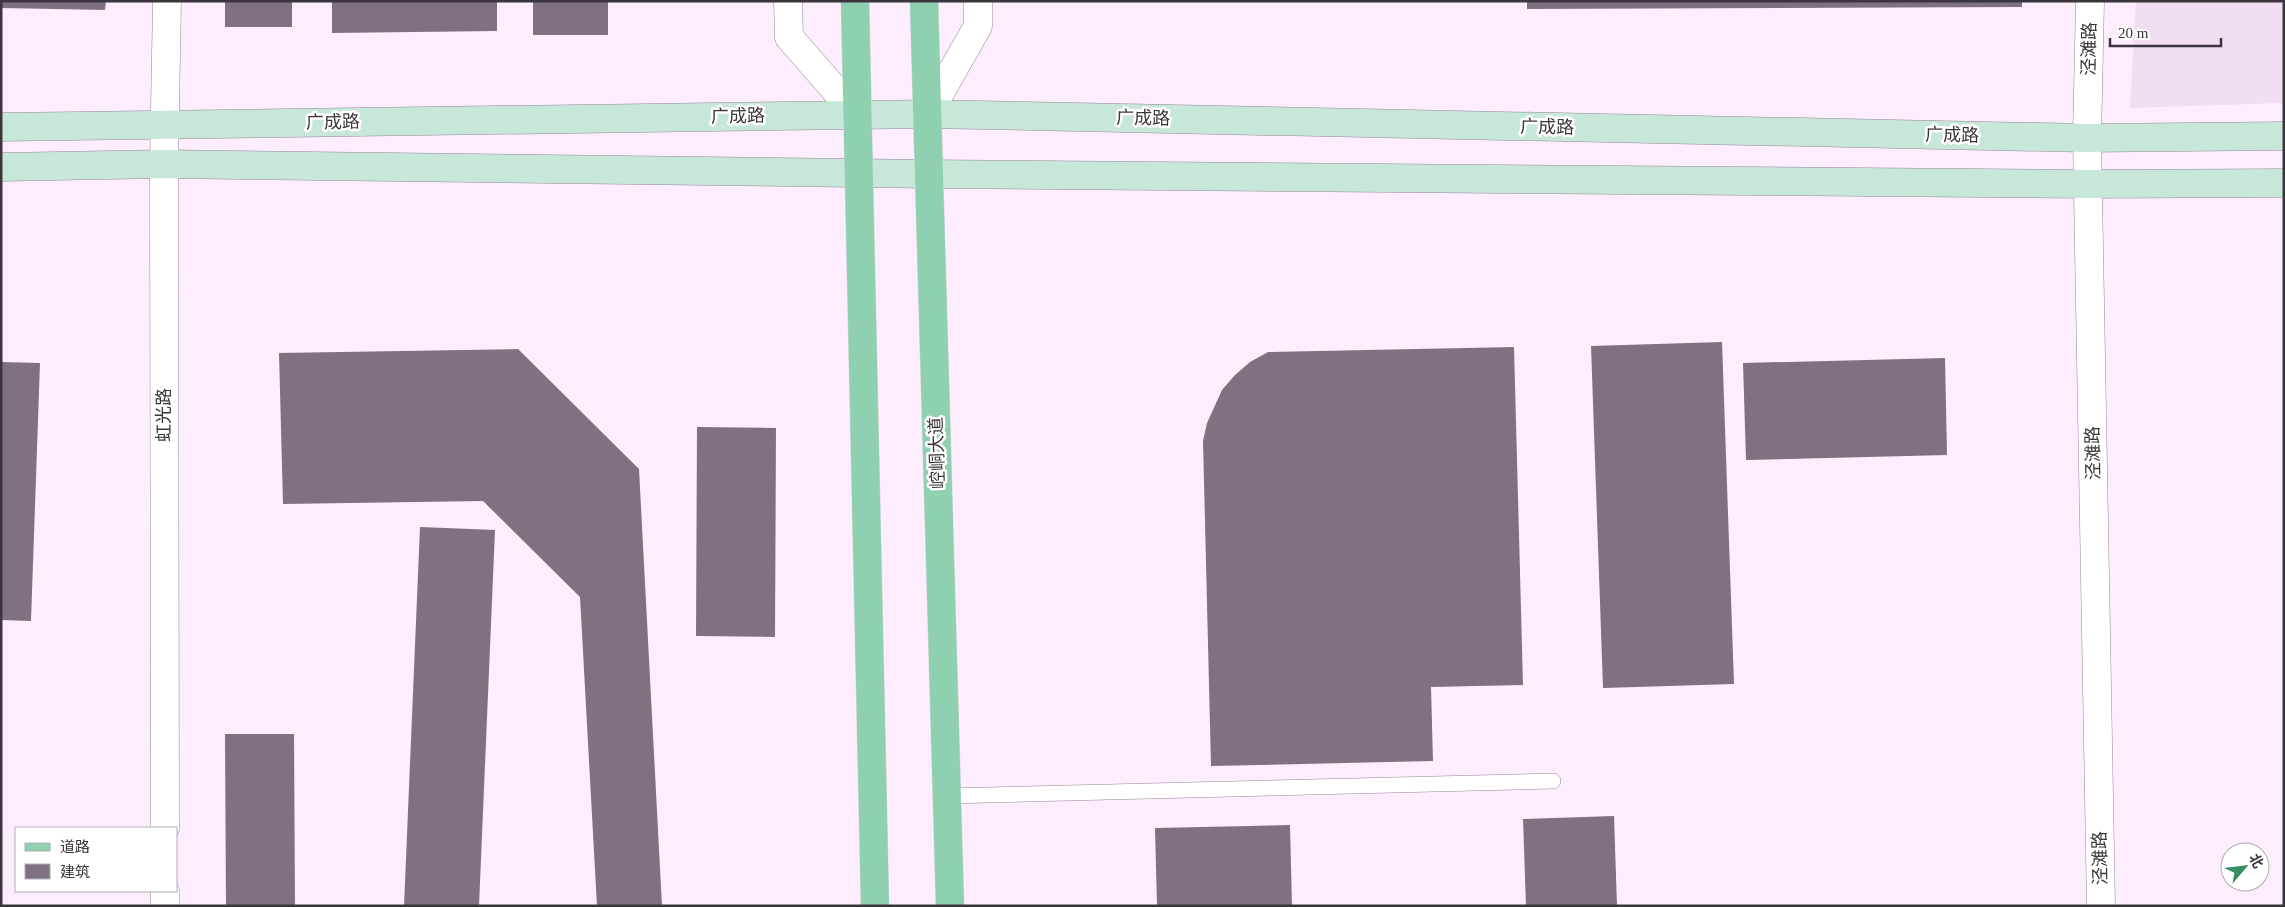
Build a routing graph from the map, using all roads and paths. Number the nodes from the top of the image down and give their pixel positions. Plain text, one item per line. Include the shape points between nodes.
1 (167, 1) edge
2 (788, 1) edge
3 (855, 1) edge
4 (924, 1) edge
5 (978, 1) edge
6 (2090, 1) edge
7 (928, 114) junction
8 (857, 115) junction
9 (164, 125) junction
10 (1, 127) edge
11 (2284, 136) edge
12 (2087, 138) junction
13 (164, 164) junction
14 (1, 167) edge
15 (858, 173) junction
16 (930, 174) junction
17 (2284, 183) edge
18 (2088, 184) junction
19 (1553, 781) dead end
20 (947, 796) junction
21 (164, 827) edge
22 (164, 892) edge
23 (164, 906) edge
24 (875, 906) edge
25 (950, 906) edge
26 (2100, 906) edge

1 - 9 street, 虹光路
2 - 8 street via 789,37
3 - 8 main road
4 - 7 main road, 崆峒大道
5 - 7 street via 978,26
6 - 12 street, 泾滩路
7 - 8 main road, 广成路
7 - 12 main road, 广成路
7 - 16 main road, 崆峒大道
8 - 9 main road, 广成路
8 - 15 main road
9 - 10 main road, 广成路
9 - 13 street, 虹光路
11 - 12 main road, 广成路
12 - 18 street, 泾滩路
13 - 14 main road
13 - 15 main road
13 - 21 street, 虹光路
15 - 16 main road
15 - 24 main road
16 - 18 main road
16 - 20 main road, 崆峒大道
17 - 18 main road
18 - 26 street, 泾滩路
19 - 20 lane
20 - 25 main road, 崆峒大道
22 - 23 street

